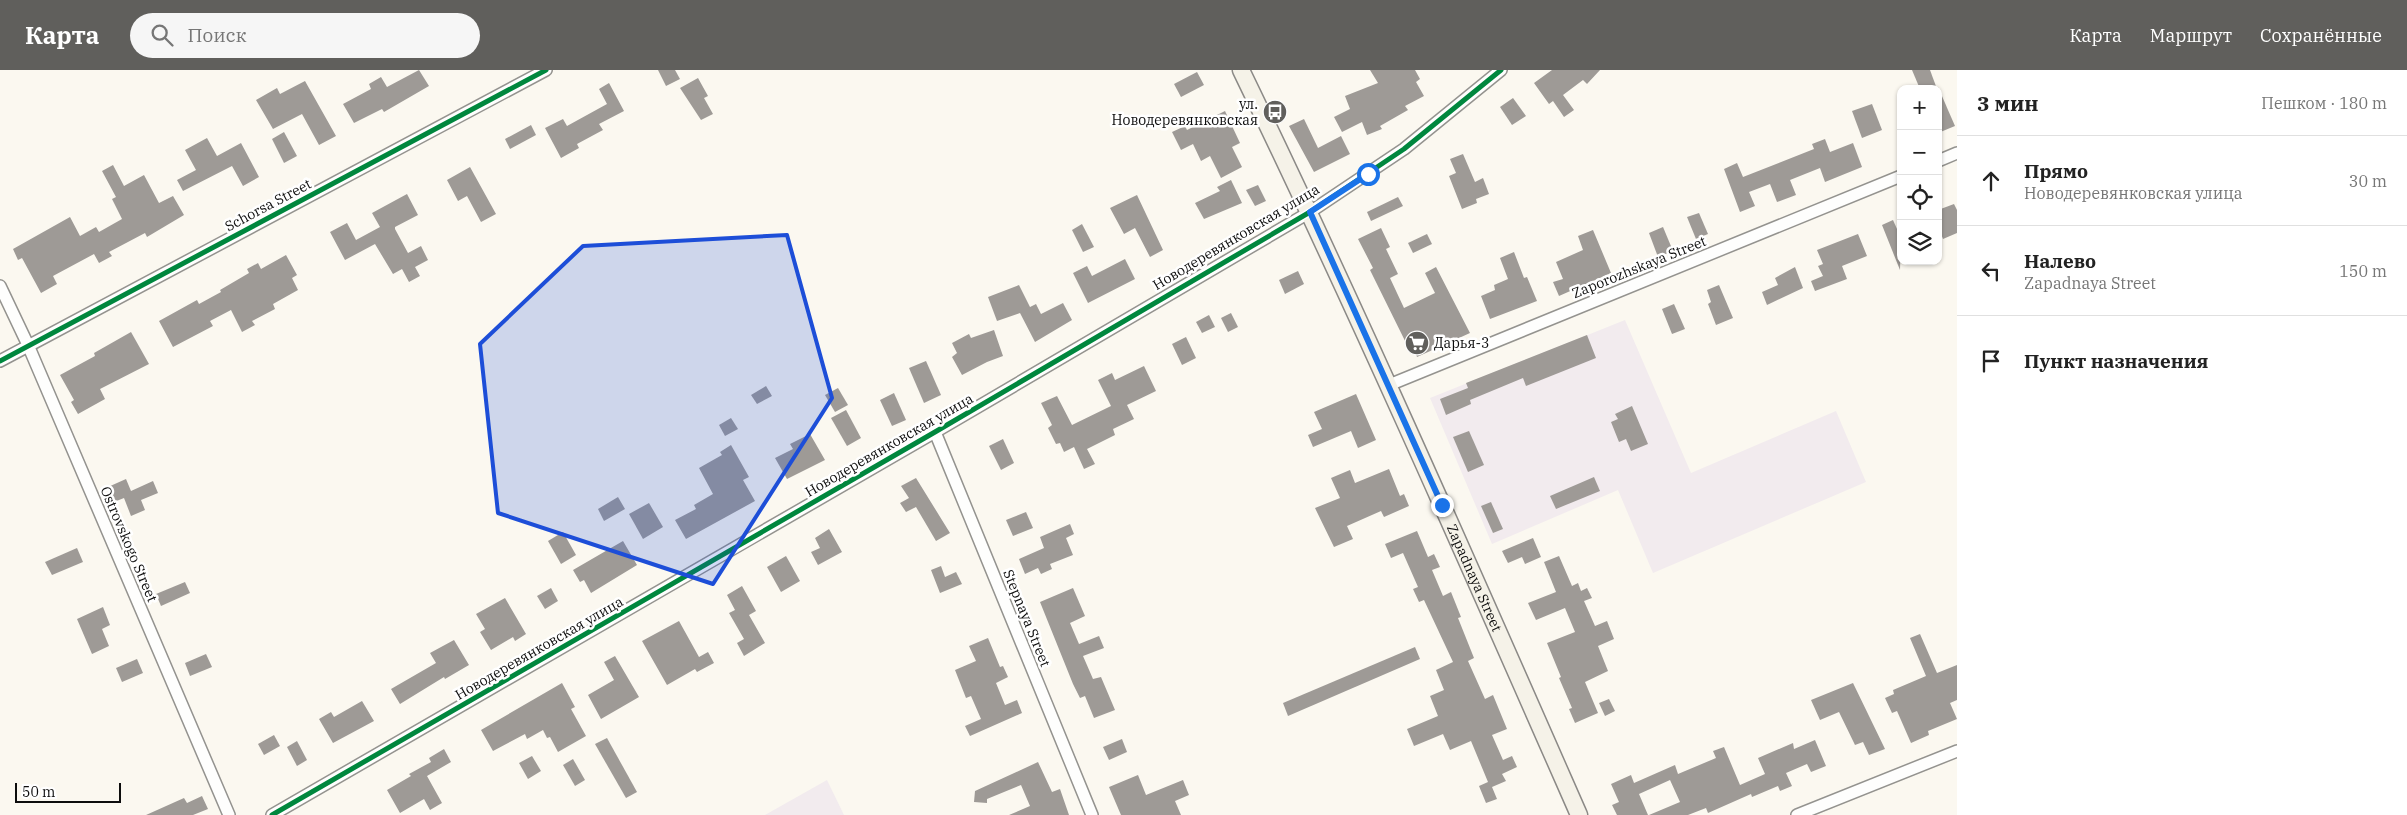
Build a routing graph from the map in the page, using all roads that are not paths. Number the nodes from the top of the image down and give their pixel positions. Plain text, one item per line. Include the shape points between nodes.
1 (546, 70) edge
2 (1242, 70) edge
3 (1501, 70) edge
4 (1957, 153) edge
5 (1942, 159) edge
6 (1897, 178) edge
7 (1310, 212) junction
8 (0, 286) edge
9 (28, 345) junction
10 (0, 361) edge
11 (1389, 385) junction
12 (935, 432) junction
13 (1957, 751) edge
14 (229, 815) edge
15 (272, 815) edge
16 (1092, 815) edge
17 (1579, 815) edge
18 (1797, 815) edge

1 - 9 street, Schorsa Street
2 - 7 main road, Zapadnaya Street
3 - 7 street, Новодеревянковская улица via 1404,149
4 - 5 street
6 - 11 street, Zaporozhskaya Street
7 - 11 main road, Zapadnaya Street
7 - 12 street, Новодеревянковская улица
8 - 9 street, Ostrovskogo Street
9 - 10 street, Schorsa Street
9 - 14 street, Ostrovskogo Street
11 - 17 main road, Zapadnaya Street
12 - 15 street, Новодеревянковская улица
12 - 16 street, Stepnaya Street
13 - 18 street

